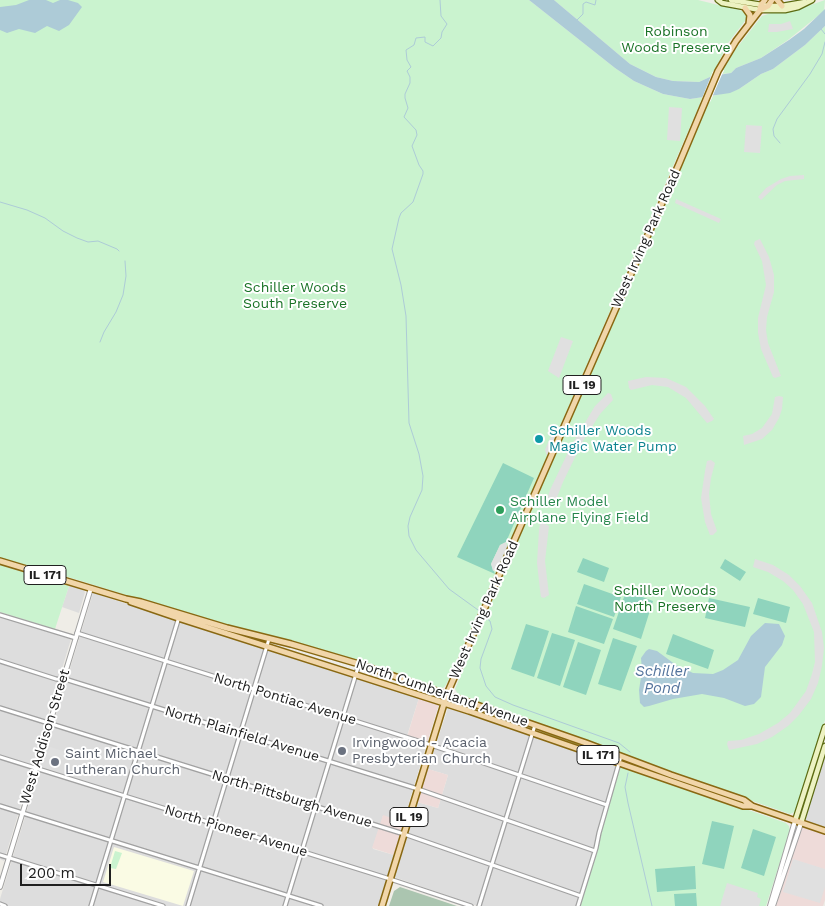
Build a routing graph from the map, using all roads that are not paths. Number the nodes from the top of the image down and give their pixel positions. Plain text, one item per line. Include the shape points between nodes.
1 (719, 0) edge
2 (733, 0) edge
3 (765, 0) edge
4 (772, 0) edge
5 (777, 0) edge
6 (812, 0) edge
7 (806, 2) junction
8 (768, 6) junction
9 (782, 6) junction
10 (746, 8) junction
11 (761, 8) junction
12 (749, 24) junction
13 (0, 561) edge
14 (91, 588) junction
15 (0, 615) edge
16 (179, 616) junction
17 (76, 635) junction
18 (269, 639) junction
19 (267, 647) junction
20 (0, 661) edge
21 (165, 661) junction
22 (358, 664) junction
23 (356, 674) junction
24 (63, 680) junction
25 (254, 689) junction
26 (447, 694) junction
27 (444, 703) junction
28 (152, 706) junction
29 (0, 708) edge
30 (342, 717) junction
31 (49, 724) junction
32 (535, 725) junction
33 (825, 727) edge
34 (532, 733) junction
35 (240, 734) junction
36 (431, 745) junction
37 (825, 746) edge
38 (138, 751) junction
39 (621, 756) junction
40 (0, 757) edge
41 (329, 762) junction
42 (619, 763) junction
43 (36, 768) junction
44 (519, 775) junction
45 (226, 779) junction
46 (418, 789) junction
47 (124, 796) junction
48 (607, 805) junction
49 (0, 806) edge
50 (315, 806) junction
51 (752, 806) junction
52 (22, 813) junction
53 (505, 820) junction
54 (798, 822) junction
55 (213, 823) junction
56 (825, 831) edge
57 (404, 834) junction
58 (111, 841) junction
59 (301, 851) junction
60 (595, 851) junction
61 (0, 855) edge
62 (9, 858) junction
63 (492, 864) junction
64 (199, 868) junction
65 (390, 879) junction
66 (97, 886) junction
67 (0, 887) edge
68 (288, 896) junction
69 (581, 896) junction
70 (0, 904) edge
71 (5, 906) edge
72 (91, 906) edge
73 (163, 906) edge
74 (188, 906) edge
75 (284, 906) edge
76 (321, 906) edge
77 (382, 906) edge
78 (471, 906) edge
79 (479, 906) edge
80 (578, 906) edge
81 (770, 906) edge
82 (773, 906) edge

1 - 10 main road
2 - 11 main road
3 - 11 main road, IL 19
4 - 8 main road, IL 19
5 - 9 main road
6 - 7 main road
7 - 9 main road
7 - 11 main road via 785,10
8 - 9 main road
8 - 11 main road, IL 19
10 - 11 main road
10 - 12 main road via 750,15
11 - 12 main road, IL 19
12 - 26 main road, West Irving Park Road / IL 19 via 718,71
13 - 14 main road, North Cumberland Avenue / IL 171
14 - 16 main road, North Cumberland Avenue / IL 171
14 - 17 street, West Addison Street
15 - 17 street, North Pontiac Avenue
16 - 18 main road, North Cumberland Avenue / IL 171
16 - 19 main road, North Cumberland Avenue / IL 171
16 - 21 street
17 - 21 street, North Pontiac Avenue
17 - 24 street, West Addison Street
18 - 19 street
18 - 22 main road, North Cumberland Avenue / IL 171
19 - 23 main road, North Cumberland Avenue / IL 171
19 - 25 street
20 - 24 street, North Plainfield Avenue
21 - 25 street, North Pontiac Avenue
21 - 28 street
22 - 23 street
22 - 26 main road, North Cumberland Avenue / IL 171
23 - 27 main road, North Cumberland Avenue / IL 171
23 - 30 street
24 - 28 street, North Plainfield Avenue
24 - 31 street, West Addison Street
25 - 30 street, North Pontiac Avenue
25 - 35 street
26 - 27 main road, West Irving Park Road / IL 19
26 - 32 main road, North Cumberland Avenue / IL 171
27 - 34 main road, North Cumberland Avenue / IL 171
27 - 36 main road, West Irving Park Road / IL 19
28 - 35 street, North Plainfield Avenue
28 - 38 street
29 - 31 street, North Pittsburgh Avenue
30 - 36 street, North Pontiac Avenue
30 - 41 street
31 - 38 street, North Pittsburgh Avenue
31 - 43 street, West Addison Street
32 - 34 street
32 - 39 main road, North Cumberland Avenue / IL 171
33 - 54 main road
34 - 42 main road, North Cumberland Avenue / IL 171
34 - 44 street
35 - 41 street, North Plainfield Avenue
35 - 45 street
36 - 44 street, North Pontiac Avenue
36 - 46 main road, West Irving Park Road / IL 19
37 - 54 main road
38 - 45 street, North Pittsburgh Avenue
38 - 47 street
39 - 42 street
39 - 51 main road, North Cumberland Avenue / IL 171 via 744,800
40 - 43 street, North Pioneer Avenue
41 - 46 street, North Plainfield Avenue
41 - 50 street
42 - 48 street
42 - 51 main road, North Cumberland Avenue / IL 171 via 743,806
43 - 47 street, North Pioneer Avenue
43 - 52 street, West Addison Street
44 - 48 street, North Pontiac Avenue
44 - 53 street
45 - 50 street, North Pittsburgh Avenue
45 - 55 street
46 - 53 street, North Plainfield Avenue
46 - 57 main road, West Irving Park Road / IL 19
47 - 55 street, North Pioneer Avenue
47 - 58 street
48 - 60 street
49 - 52 street
50 - 57 street, North Pittsburgh Avenue
50 - 59 street
51 - 54 main road, North Cumberland Avenue / IL 171
52 - 58 street
52 - 62 street, West Addison Street
53 - 60 street, North Plainfield Avenue
53 - 63 street
54 - 56 main road, North Cumberland Avenue / IL 171
54 - 81 street
54 - 82 street
55 - 59 street, North Pioneer Avenue
55 - 64 street
57 - 63 street, North Pittsburgh Avenue
57 - 65 main road, West Irving Park Road / IL 19
58 - 64 street
58 - 66 street
59 - 65 street, North Pioneer Avenue
59 - 68 street
60 - 69 street
61 - 62 street
62 - 66 street
62 - 67 street, West Addison Street
63 - 69 street, North Pittsburgh Avenue
63 - 79 street
64 - 68 street
64 - 74 street
65 - 77 main road, West Irving Park Road / IL 19
65 - 78 street, North Pioneer Avenue
66 - 72 street
66 - 73 street
68 - 75 street
68 - 76 street
69 - 80 street
70 - 71 street

